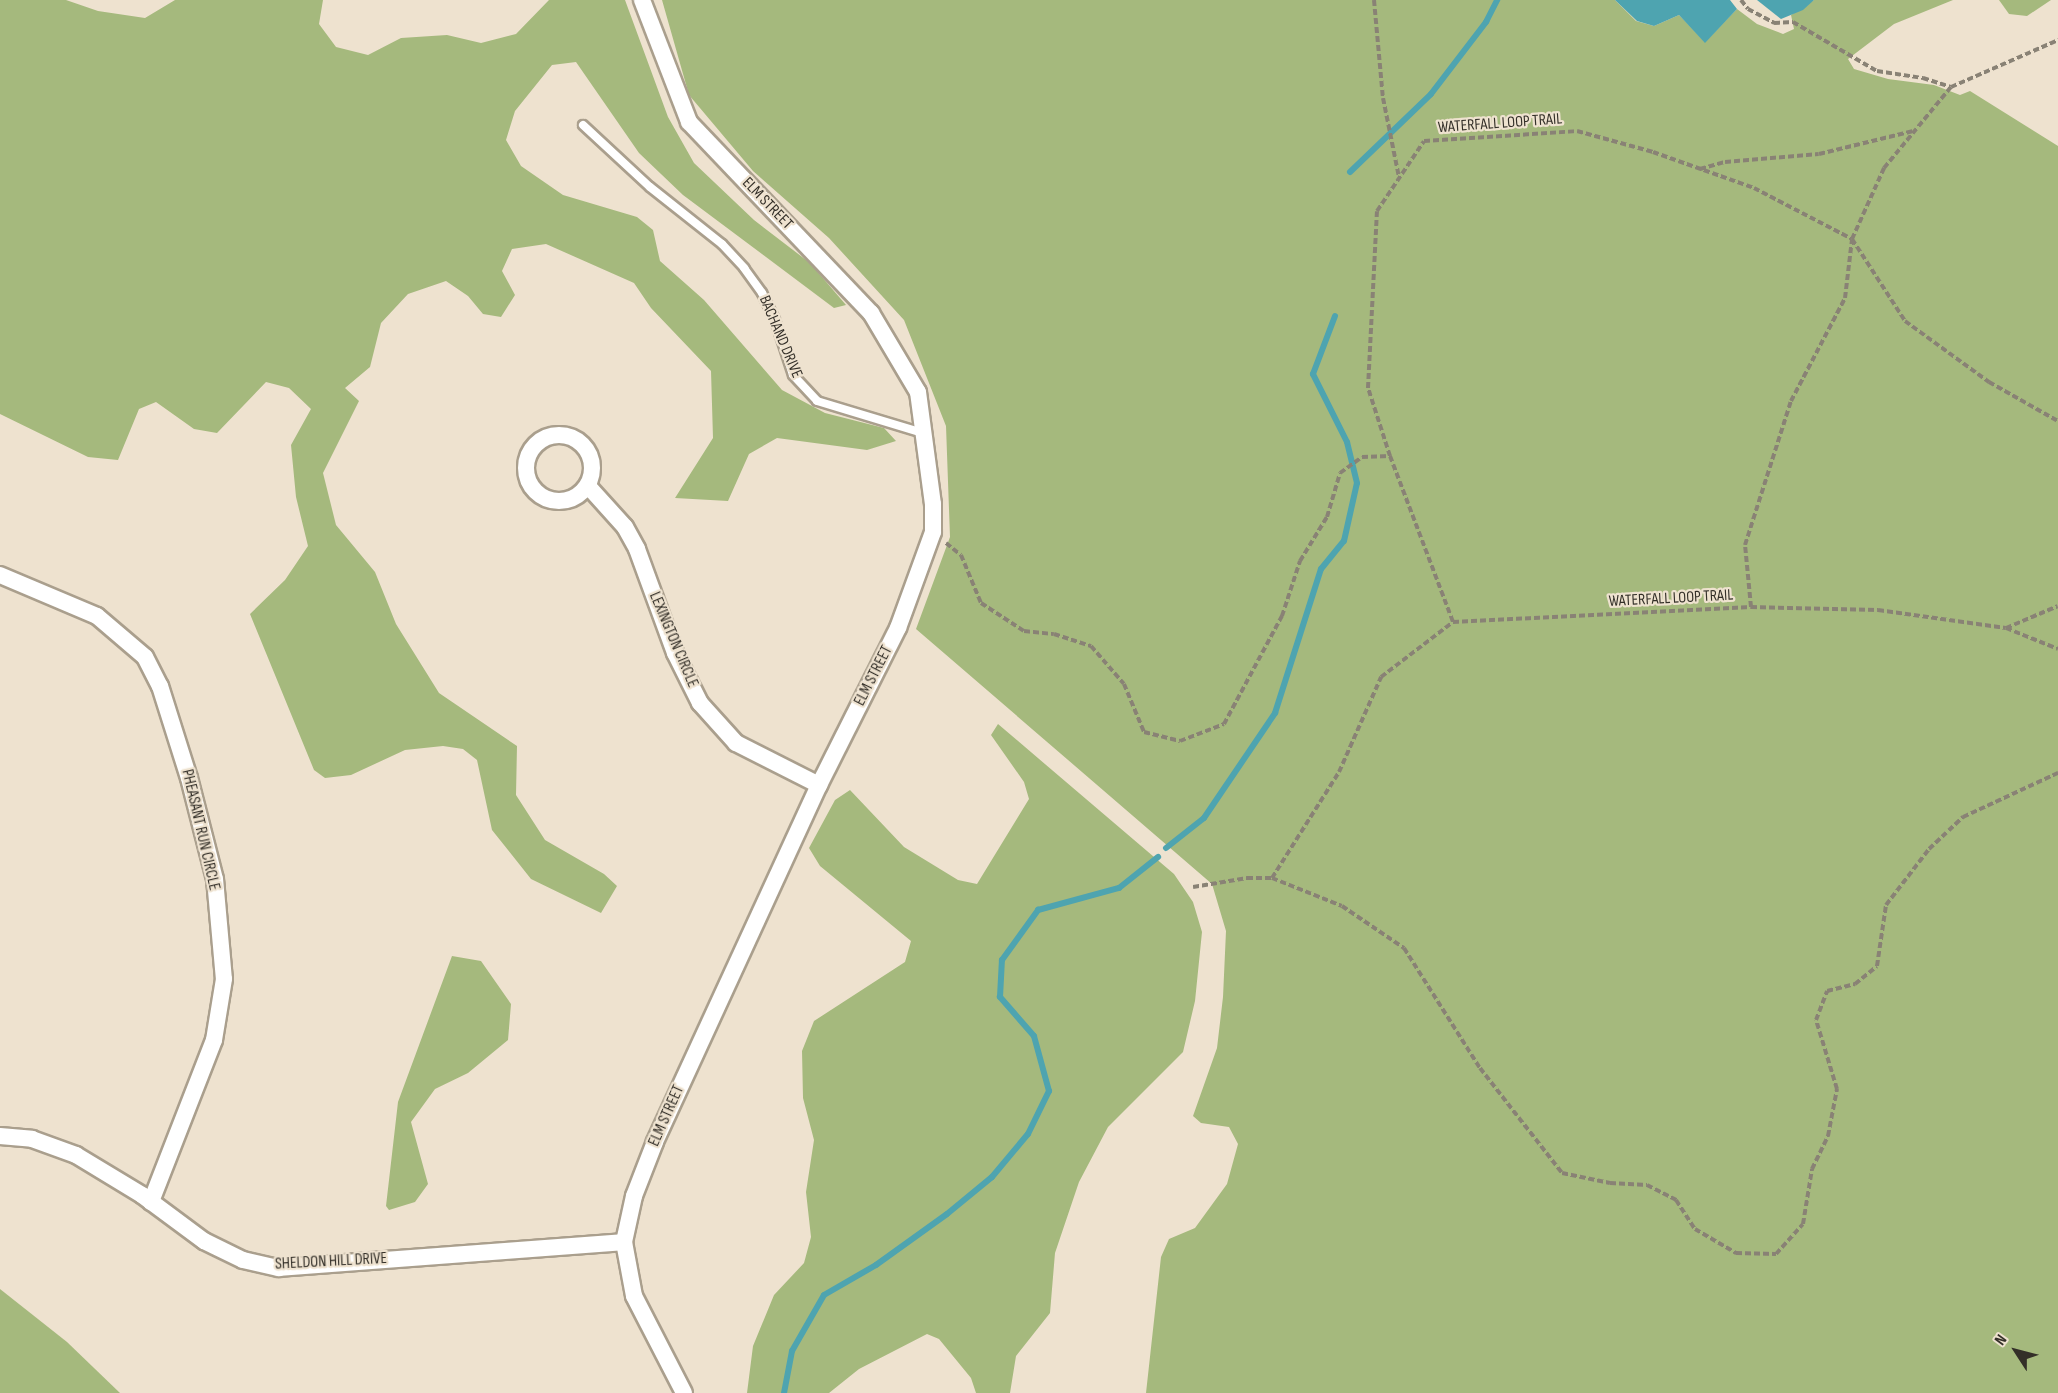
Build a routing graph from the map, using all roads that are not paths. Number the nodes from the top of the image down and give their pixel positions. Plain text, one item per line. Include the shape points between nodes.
1 (642, 0) edge
2 (583, 125) dead end
3 (924, 433) junction
4 (588, 486) junction
5 (0, 575) edge
6 (819, 785) junction
7 (0, 1136) edge
8 (151, 1202) junction
9 (624, 1242) junction
10 (684, 1393) edge

1 - 3 street, ELM STREET via 689,122 871,313 918,392
2 - 3 lane, BACHAND DRIVE via 650,187 722,244 744,268 771,311 793,375 817,402
3 - 6 street, ELM STREET via 933,532 898,628
4 - 4 street via 580,494 558,502 537,493 526,473 531,450 547,437 567,435 577,440 590,455 592,476
4 - 6 street, LEXINGTON CIRCLE via 620,521 637,549 675,653 700,703 736,743
5 - 8 street, PHEASANT RUN CIRCLE via 97,616 145,657 160,686 215,879 224,979 214,1040
6 - 9 street, ELM STREET via 654,1142 634,1196
7 - 8 street, SHELDON HILL DRIVE via 32,1139 76,1155
8 - 9 street, SHELDON HILL DRIVE via 204,1241 243,1260 279,1268
9 - 10 street, ELM STREET via 634,1296

